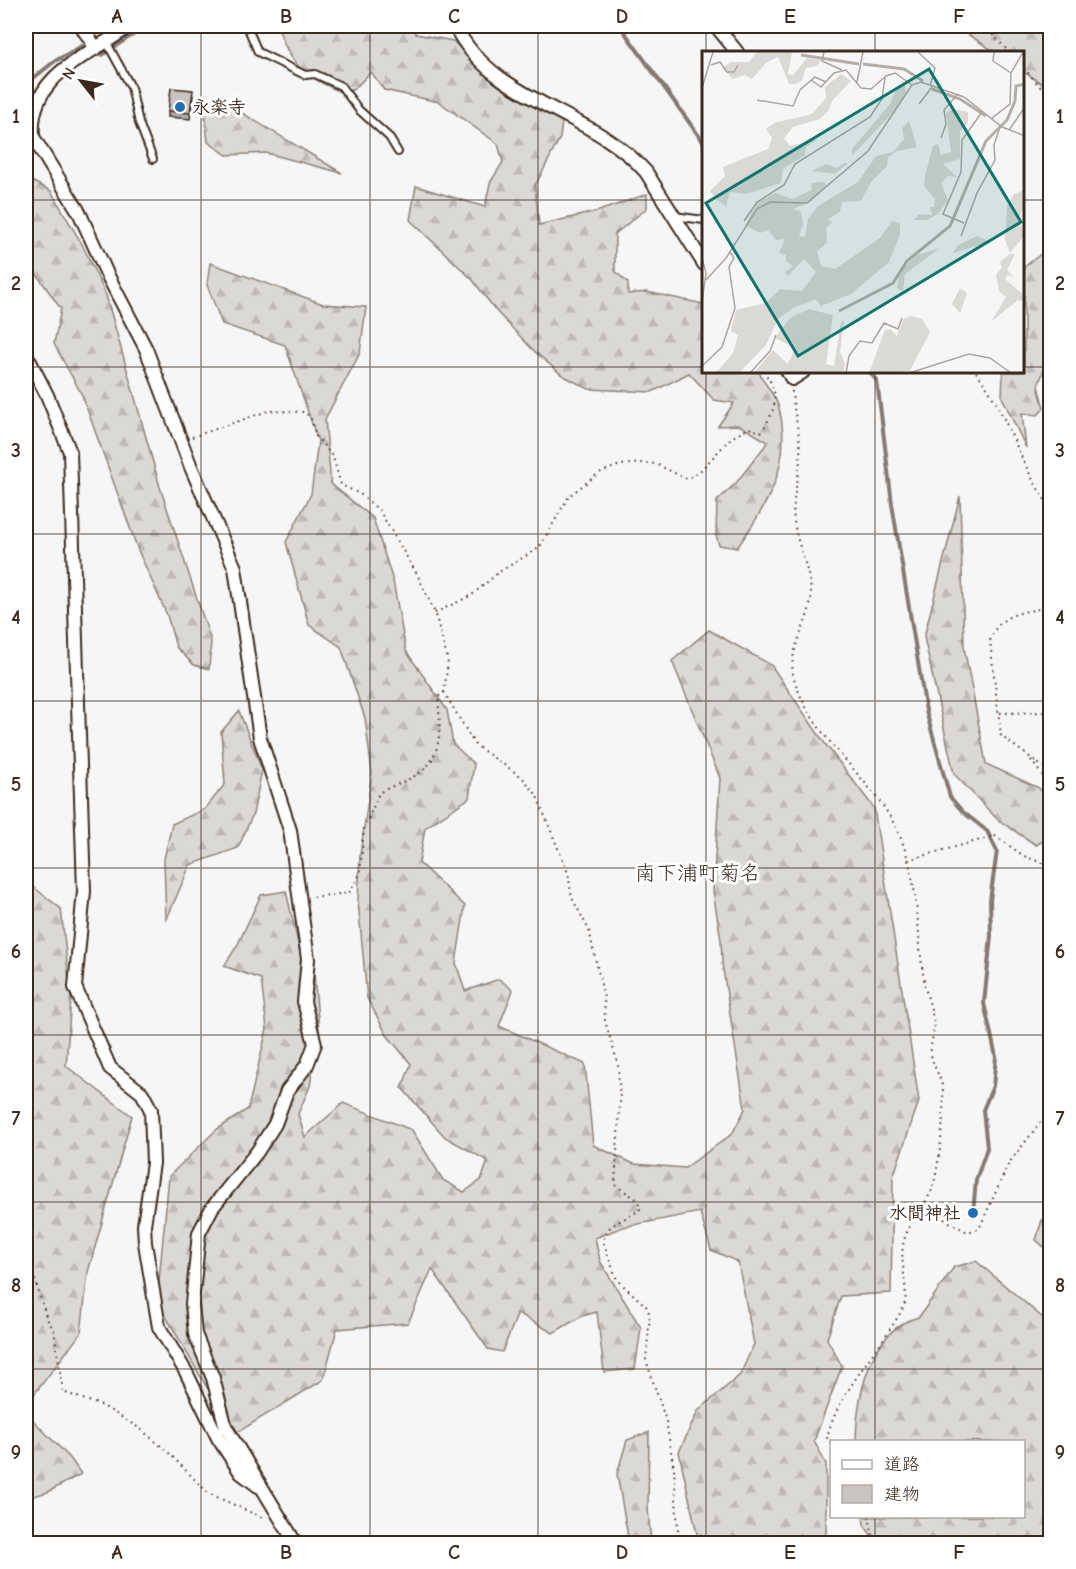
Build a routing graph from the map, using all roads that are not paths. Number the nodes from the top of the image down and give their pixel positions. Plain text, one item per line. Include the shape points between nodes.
1 (81, 26) edge
2 (129, 26) edge
3 (247, 26) edge
4 (455, 26) edge
5 (716, 26) edge
6 (103, 45) junction
7 (736, 51) edge
8 (29, 140) edge
9 (398, 152) dead end
10 (153, 159) dead end
11 (673, 216) junction
12 (702, 220) edge
13 (702, 261) edge
14 (26, 354) edge
15 (259, 1486) junction
16 (296, 1544) edge

1 - 6 street
2 - 6 street
3 - 9 lane via 258,52 305,75 315,74 341,86
4 - 11 street via 472,52 501,81 611,141 635,159
5 - 7 street
6 - 8 street via 49,81
6 - 10 lane via 116,59 131,87
8 - 15 street via 79,212 146,349 235,568 260,738 290,830 308,959 304,1002 315,1044 287,1091 275,1124 222,1194 199,1233 192,1304 195,1334 213,1378 226,1428
11 - 12 lane
11 - 13 street
14 - 15 street via 70,452 84,891 75,987 110,1068 142,1093 152,1110 153,1163 144,1225 159,1327 224,1447 241,1473
15 - 16 street

